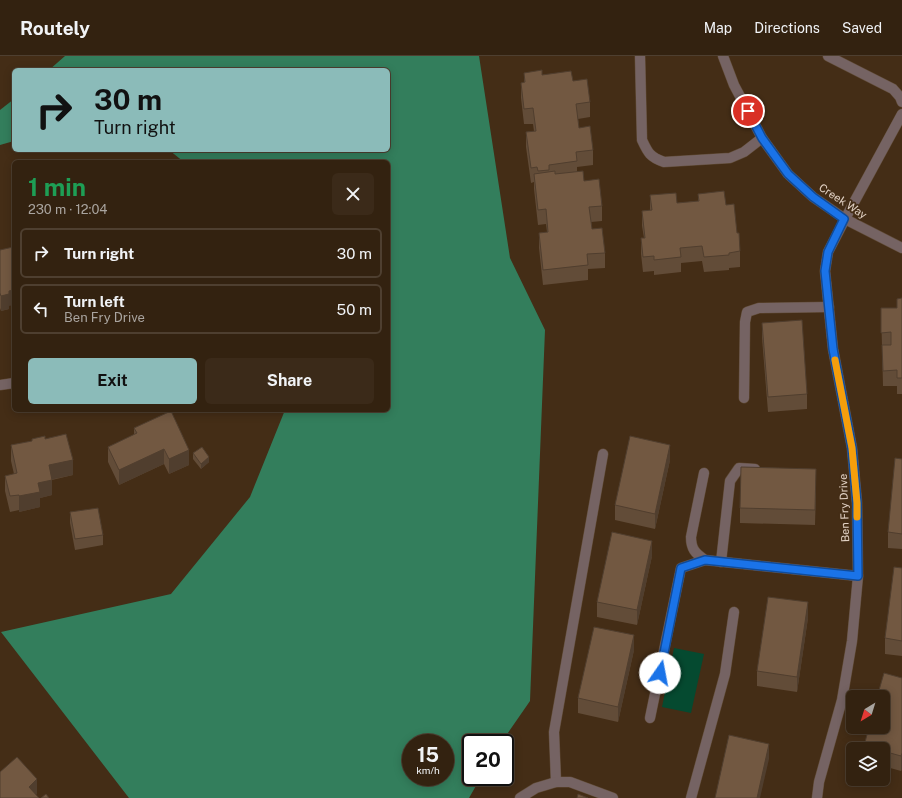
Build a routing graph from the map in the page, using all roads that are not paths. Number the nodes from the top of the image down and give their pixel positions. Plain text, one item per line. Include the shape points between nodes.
1 (640, 56) edge
2 (724, 56) edge
3 (828, 56) edge
4 (902, 102) edge
5 (902, 114) edge
6 (762, 138) junction
7 (844, 219) junction
8 (902, 248) edge
9 (829, 307) junction
10 (12, 383) edge
11 (0, 385) edge
12 (744, 398) dead end
13 (603, 454) dead end
14 (763, 469) edge
15 (704, 474) dead end
16 (705, 560) junction
17 (721, 562) junction
18 (858, 576) junction
19 (734, 612) dead end
20 (650, 718) dead end
21 (556, 782) junction
22 (520, 798) edge
23 (613, 798) edge
24 (691, 798) edge
25 (817, 798) edge

1 - 6 street via 642,140 648,153 655,159 664,162 730,158 744,152
2 - 6 street, Creek Way via 734,85
3 - 4 street via 893,89
5 - 7 street, Ben Fry Drive
6 - 7 street, Creek Way via 788,174 813,197
7 - 8 street, Creek Way
7 - 9 street, Ben Fry Drive via 828,252 825,271
9 - 12 street via 760,308 747,312
9 - 18 street, Ben Fry Drive via 833,349 852,448 857,503
10 - 11 street
13 - 21 street via 554,732
14 - 17 street via 739,468 730,481
15 - 16 street via 691,543 695,553
16 - 17 street
16 - 20 street via 681,568
17 - 18 street
18 - 25 street, Ben Fry Drive via 852,641 842,700 819,782
19 - 24 street via 725,674
21 - 22 street via 536,788
21 - 23 street via 570,782

